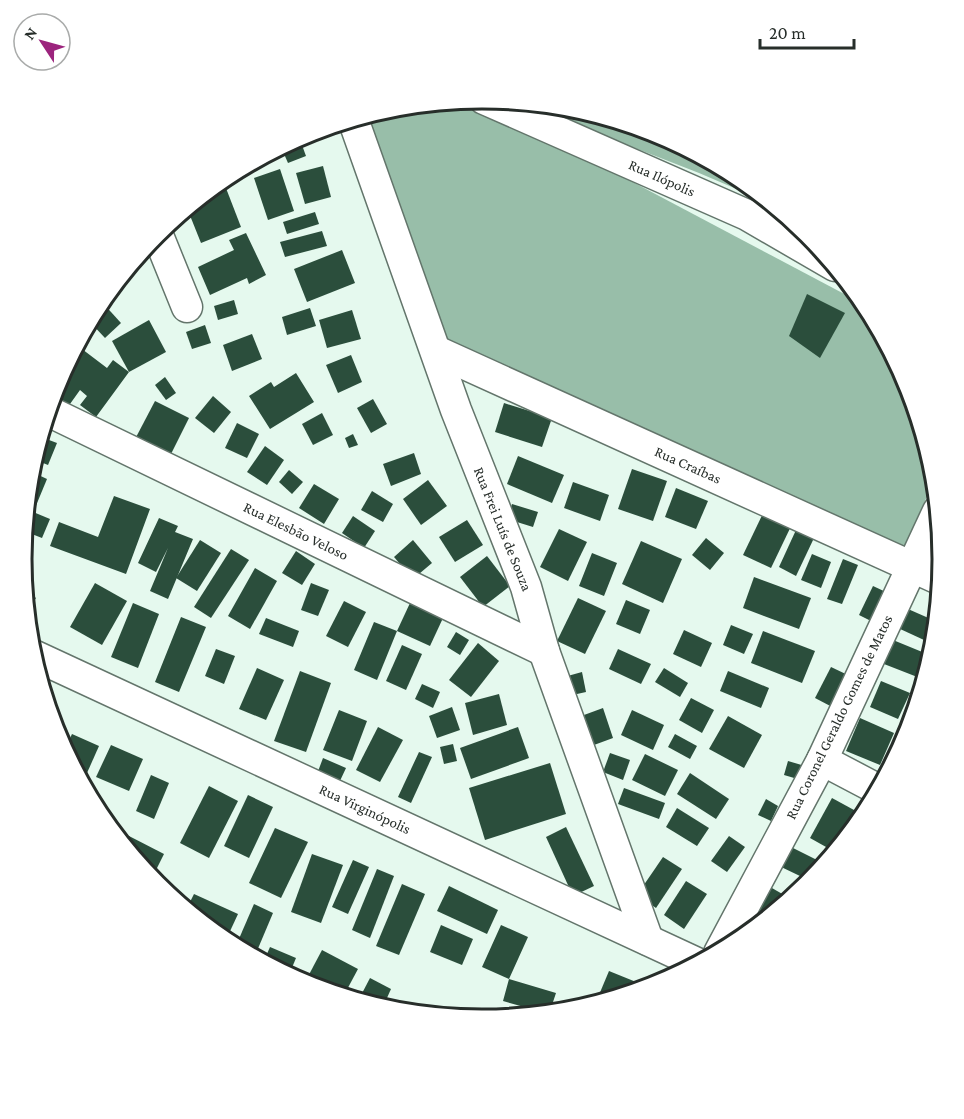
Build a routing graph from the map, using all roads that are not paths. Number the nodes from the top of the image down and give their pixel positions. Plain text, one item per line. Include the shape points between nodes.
1 (509, 110) edge
2 (356, 127) edge
3 (160, 244) edge
4 (813, 254) edge
5 (187, 307) dead end
6 (436, 351) junction
7 (55, 414) edge
8 (931, 525) edge
9 (912, 566) junction
10 (932, 576) edge
11 (544, 651) junction
12 (43, 660) edge
13 (822, 760) junction
14 (871, 786) edge
15 (728, 937) edge
16 (648, 940) junction
17 (689, 959) edge

1 - 4 street, Rua Ilópolis via 747,215
2 - 6 street, Rua Frei Luís de Souza
3 - 5 street
6 - 9 street, Rua Craíbas
6 - 11 street, Rua Frei Luís de Souza via 526,587
7 - 11 street, Rua Elesbão Veloso
8 - 9 street, Rua Coronel Geraldo Gomes de Matos
9 - 10 street, Rua Craíbas
9 - 13 street, Rua Coronel Geraldo Gomes de Matos
11 - 16 street, Rua Frei Luís de Souza
12 - 16 street, Rua Virginópolis
13 - 14 street
13 - 15 street, Rua Coronel Geraldo Gomes de Matos
16 - 17 street, Rua Virginópolis

